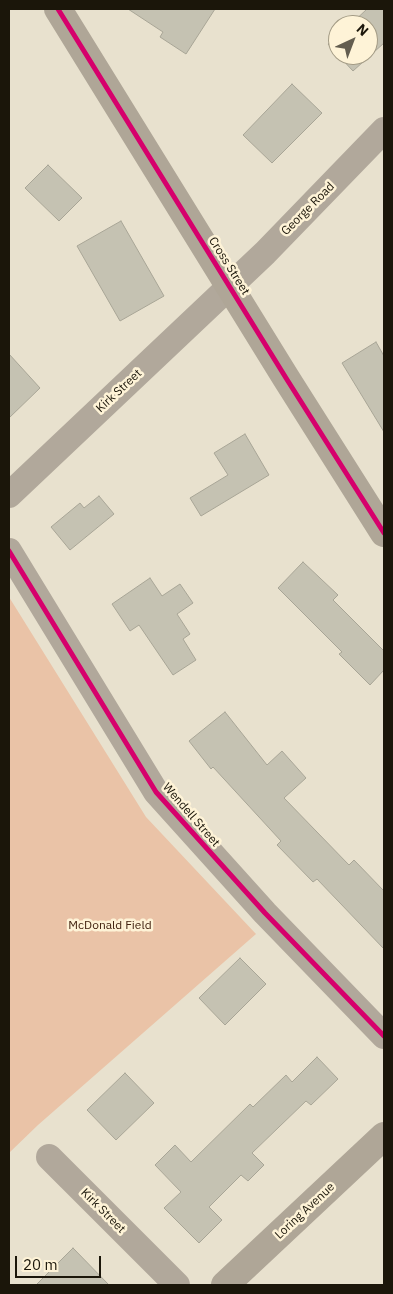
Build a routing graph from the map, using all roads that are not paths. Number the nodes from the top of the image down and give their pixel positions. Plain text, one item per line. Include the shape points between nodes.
1 (58, 9) edge
2 (384, 130) edge
3 (230, 286) junction
4 (9, 495) edge
5 (384, 533) edge
6 (9, 551) edge
7 (384, 1036) edge
8 (384, 1136) edge
9 (49, 1158) dead end
10 (178, 1285) edge
11 (225, 1285) edge

1 - 3 street, Cross Street
2 - 3 street, George Road
3 - 4 street, Kirk Street
3 - 5 street, Cross Street
6 - 7 street, Wendell Street via 156,792 265,913
8 - 11 street, Loring Avenue
9 - 10 street, Kirk Street

